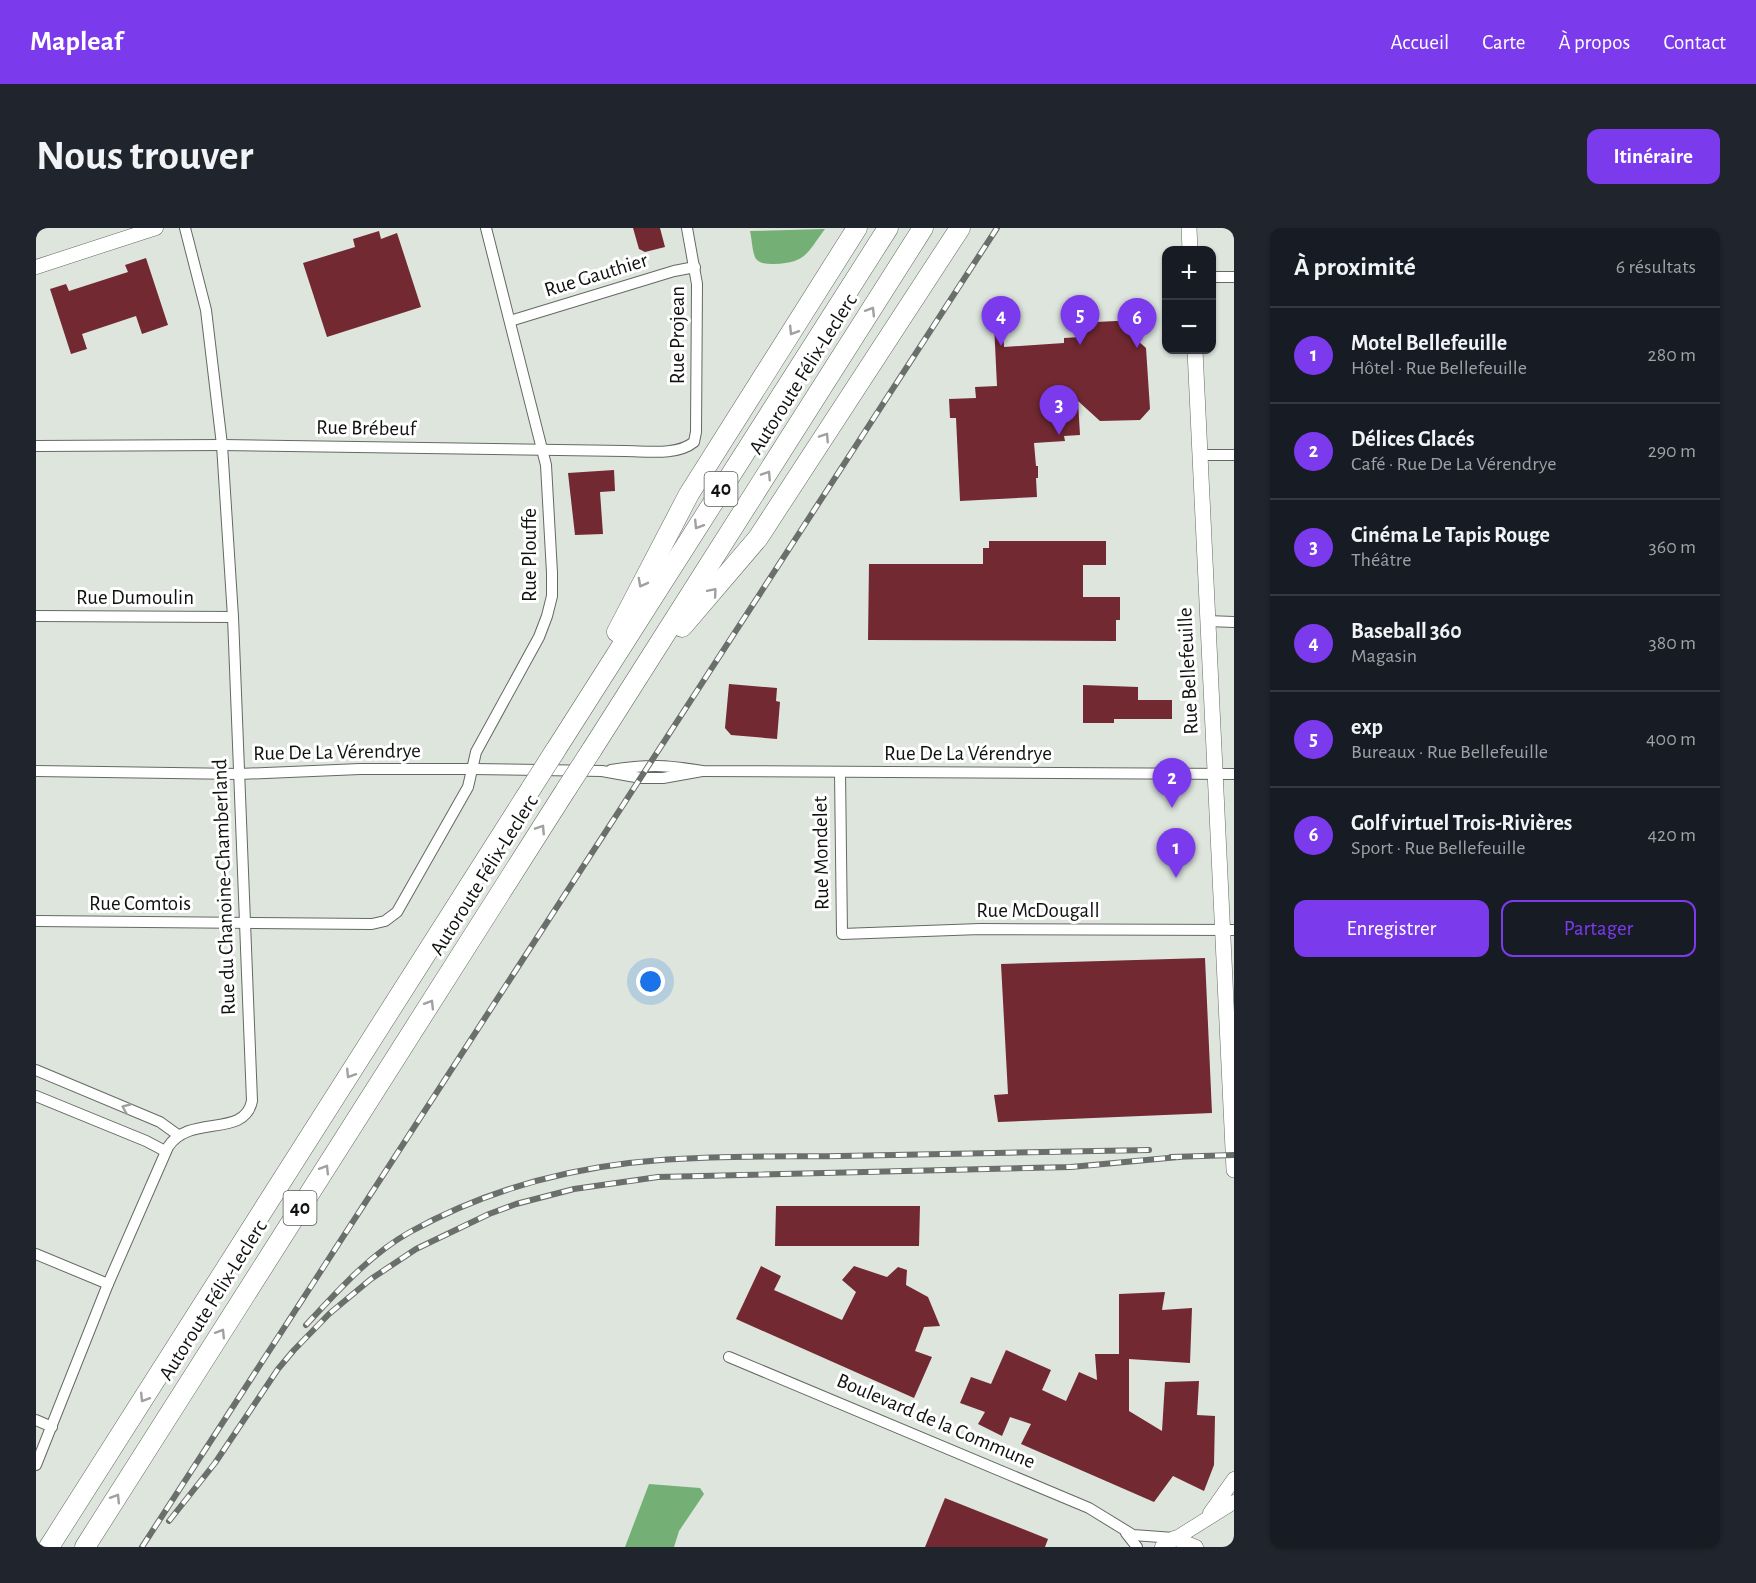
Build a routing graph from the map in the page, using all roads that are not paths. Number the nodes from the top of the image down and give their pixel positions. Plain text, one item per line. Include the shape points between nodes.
1 (156, 228) edge
2 (185, 228) edge
3 (486, 228) edge
4 (687, 228) edge
5 (857, 228) edge
6 (888, 228) edge
7 (923, 228) edge
8 (960, 228) edge
9 (1189, 228) edge
10 (1190, 246) edge
11 (36, 267) edge
12 (695, 267) junction
13 (1216, 277) edge
14 (1234, 277) edge
15 (510, 321) junction
16 (1195, 354) edge
17 (694, 442) joint
18 (222, 445) junction
19 (36, 446) edge
20 (543, 449) junction
21 (1200, 455) junction
22 (1234, 455) edge
23 (36, 616) edge
24 (233, 617) junction
25 (1207, 621) junction
26 (1234, 622) edge
27 (634, 684) junction
28 (555, 751) junction
29 (472, 770) junction
30 (36, 771) edge
31 (840, 772) junction
32 (240, 774) junction
33 (1215, 774) junction
34 (1234, 774) edge
35 (388, 920) joint
36 (36, 921) edge
37 (244, 923) junction
38 (1228, 930) edge
39 (842, 934) joint
40 (36, 1070) edge
41 (36, 1096) edge
42 (178, 1135) junction
43 (165, 1151) junction
44 (1234, 1170) edge
45 (36, 1254) edge
46 (108, 1284) junction
47 (729, 1357) dead end
48 (36, 1420) edge
49 (52, 1427) junction
50 (36, 1465) edge
51 (1234, 1479) edge
52 (1234, 1502) edge
53 (1205, 1519) junction
54 (1124, 1530) junction
55 (1174, 1538) junction
56 (50, 1547) edge
57 (85, 1547) edge
58 (1137, 1547) edge
59 (1162, 1547) edge
60 (1196, 1547) edge

1 - 11 street
2 - 18 street, Rue du Chanoine-Chamberland via 206,310
3 - 15 street, Rue Plouffe
4 - 12 street, Rue Projean
5 -> 28 highway via 689,494
6 -> 28 highway, Autoroute Félix-Leclerc / 40
27 -> 7 highway, Autoroute Félix-Leclerc / 40
27 -> 8 highway via 758,538
9 - 10 main road
12 - 15 street, Rue Gauthier
12 - 17 street, Rue Projean
13 - 14 street
15 - 20 street, Rue Plouffe
16 - 21 main road, Rue Bellefeuille
17 - 20 street, Rue Brébeuf via 673,450
18 - 19 street, Rue Brébeuf
18 - 20 street, Rue Brébeuf
18 - 24 street, Rue du Chanoine-Chamberland
20 - 29 street, Rue Plouffe via 551,554 550,603 535,645 477,748
21 - 22 street
21 - 25 main road, Rue Bellefeuille
23 - 24 street, Rue Dumoulin
24 - 32 street, Rue du Chanoine-Chamberland
25 - 26 street
25 - 33 main road, Rue Bellefeuille
57 -> 27 highway, Autoroute Félix-Leclerc / 40, bridge
28 -> 56 highway, Autoroute Félix-Leclerc / 40, bridge
29 - 31 street, Rue De La Vérendrye via 602,771 663,765 702,771
29 - 32 street, Rue De La Vérendrye
29 - 35 street, Rue Plouffe via 468,787 397,912
30 - 32 street, Rue De La Vérendrye
31 - 33 street, Rue De La Vérendrye
31 - 39 street, Rue Mondelet
32 - 37 street, Rue du Chanoine-Chamberland
33 - 34 street, Rue De La Vérendrye
33 - 38 main road, Rue Bellefeuille
35 - 37 street, Rue Comtois via 372,924
36 - 37 street, Rue Comtois
37 - 42 street, Rue du Chanoine-Chamberland via 251,1105 237,1121
38 - 39 street, Rue McDougall via 980,929
38 - 44 main road, Rue Bellefeuille
42 -> 40 street via 160,1122
41 - 43 street
42 - 43 street
43 - 46 street
45 - 46 street
46 - 49 street
47 - 54 street, Boulevard de la Commune via 1089,1508
48 - 49 street
49 - 50 street
51 - 53 street
52 - 53 street
53 - 55 street
54 - 55 street, Boulevard de la Commune via 1132,1535
54 - 58 street, Boulevard de la Commune
55 - 59 street
55 - 60 street, Boulevard de la Commune

